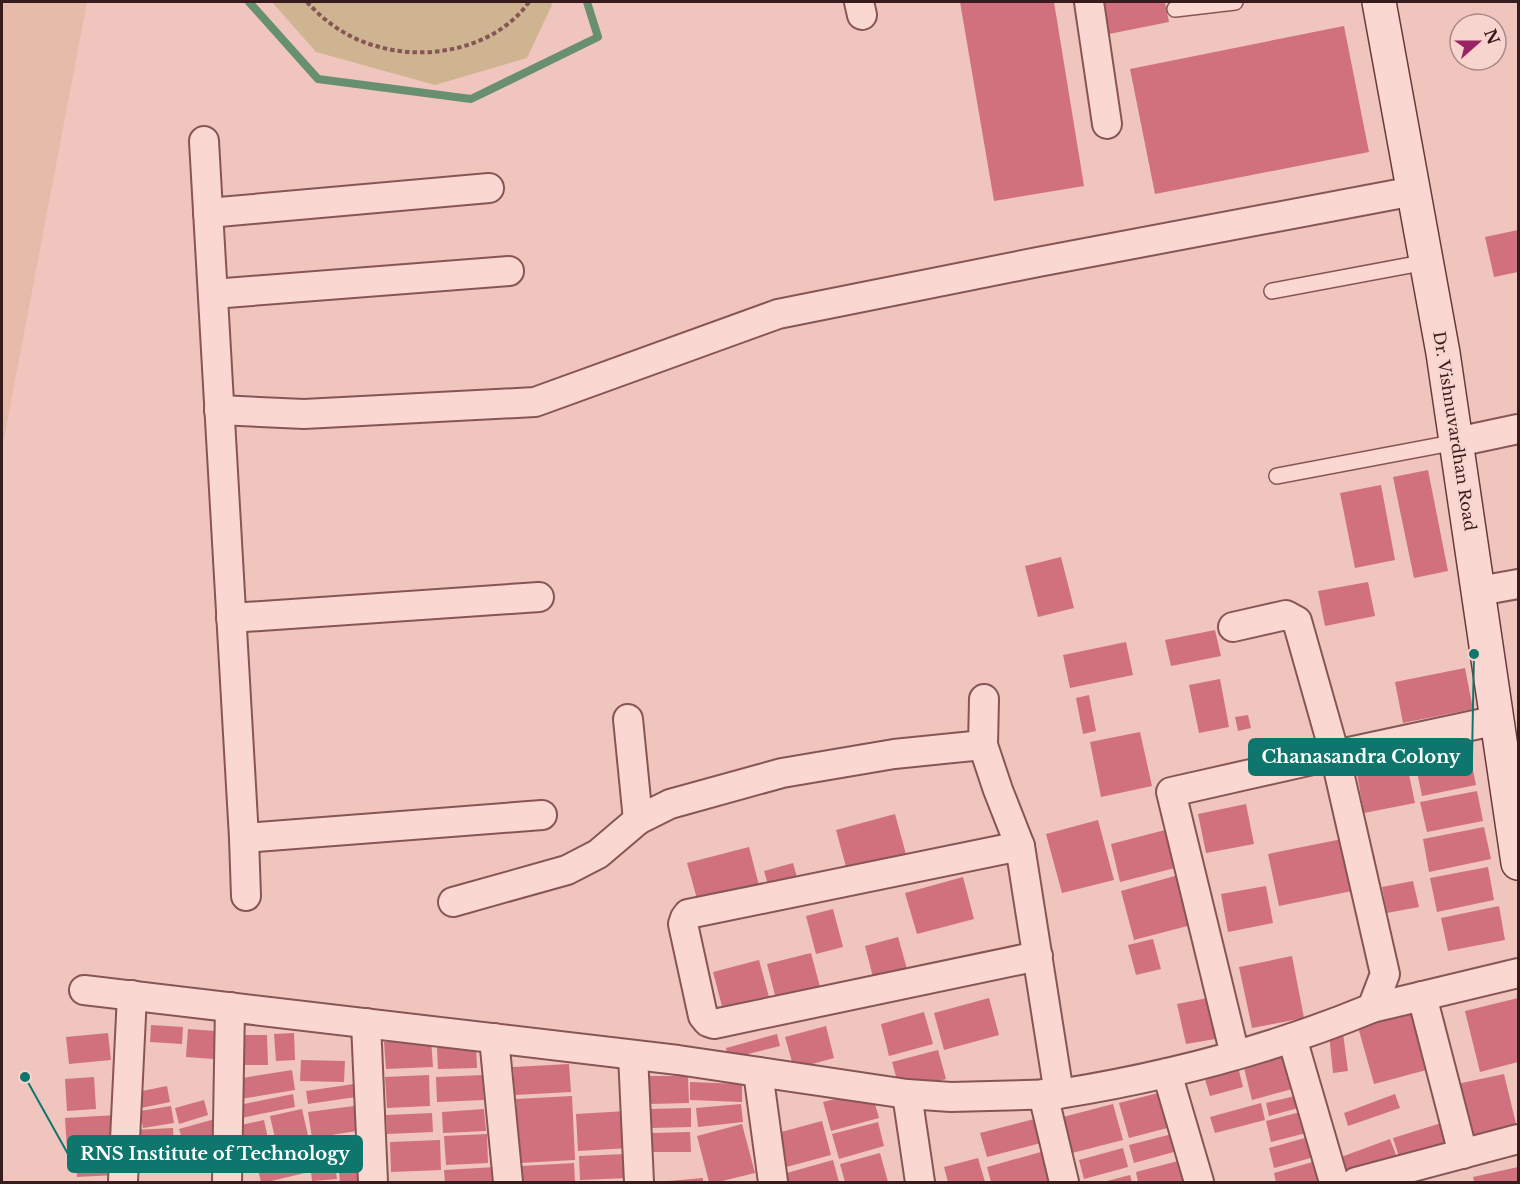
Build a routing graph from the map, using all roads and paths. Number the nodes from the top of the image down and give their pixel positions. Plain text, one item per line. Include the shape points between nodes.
1 (307, 2) edge
2 (529, 2) edge
3 (1089, 2) edge
4 (1235, 2) edge
5 (1379, 2) edge
6 (1175, 9) dead end
7 (1107, 124) dead end
8 (204, 141) dead end
9 (489, 188) dead end
10 (1414, 191) junction
11 (208, 213) junction
12 (1427, 262) junction
13 (509, 272) dead end
14 (1272, 291) dead end
15 (213, 294) junction
16 (219, 410) junction
17 (1518, 429) edge
18 (1457, 442) junction
19 (1277, 476) dead end
20 (1518, 584) edge
21 (1479, 591) junction
22 (539, 597) dead end
23 (231, 618) junction
24 (1233, 627) dead end
25 (984, 699) dead end
26 (628, 719) dead end
27 (1506, 736) edge
28 (983, 745) junction
29 (1335, 755) junction
30 (542, 815) dead end
31 (638, 820) junction
32 (244, 838) junction
33 (1020, 846) junction
34 (1518, 863) edge
35 (246, 896) dead end
36 (453, 902) dead end
37 (1038, 956) junction
38 (1518, 973) edge
39 (84, 990) dead end
40 (132, 995) junction
41 (1422, 996) junction
42 (230, 1007) junction
43 (1372, 1008) junction
44 (366, 1023) junction
45 (494, 1038) junction
46 (1292, 1038) junction
47 (1235, 1054) junction
48 (633, 1055) junction
49 (758, 1072) junction
50 (1167, 1073) junction
51 (907, 1094) junction
52 (1051, 1094) junction
53 (1518, 1139) edge
54 (1463, 1154) junction
55 (123, 1180) dead end
56 (227, 1182) edge
57 (373, 1182) edge
58 (508, 1182) edge
59 (639, 1182) edge
60 (773, 1182) edge
61 (920, 1182) edge
62 (1064, 1182) edge
63 (1199, 1182) edge
64 (1334, 1182) edge
65 (1356, 1182) edge

1 - 2 path via 355,38 375,46 418,53 440,52 481,40 514,18
3 - 7 street
4 - 6 lane
5 - 10 main road, Dr. Vishnuvardhan Road
8 - 11 street
9 - 11 street
10 - 12 main road, Dr. Vishnuvardhan Road
10 - 16 street via 778,314 535,402 304,414
11 - 15 street
12 - 14 lane
12 - 18 main road, Dr. Vishnuvardhan Road
13 - 15 street
15 - 16 street
16 - 23 street
17 - 18 street
18 - 19 lane
18 - 21 main road, Dr. Vishnuvardhan Road
20 - 21 street
21 - 27 main road, Dr. Vishnuvardhan Road
22 - 23 street
23 - 32 street
24 - 29 street via 1286,615 1297,621
25 - 28 street
26 - 31 street
27 - 29 street
27 - 34 main road, Dr. Vishnuvardhan Road
28 - 31 street via 894,754 782,773 669,804
28 - 33 street
29 - 43 street via 1385,974
29 - 47 street via 1171,792
30 - 32 street
31 - 36 street via 598,854 567,870
32 - 35 street
33 - 37 street
33 - 37 street via 688,914 683,924 703,1016 714,1024
37 - 52 street
38 - 41 street
39 - 40 street
40 - 42 street
40 - 55 street
41 - 43 street
41 - 54 street
42 - 44 street
42 - 56 street
43 - 46 street
44 - 45 street
44 - 57 street
45 - 48 street
45 - 58 street
46 - 47 street
46 - 64 street
47 - 50 street
48 - 49 street
48 - 59 street
49 - 51 street
49 - 60 street
50 - 52 street
50 - 63 street
51 - 52 street
51 - 61 street
52 - 62 street
53 - 54 street
54 - 65 street

